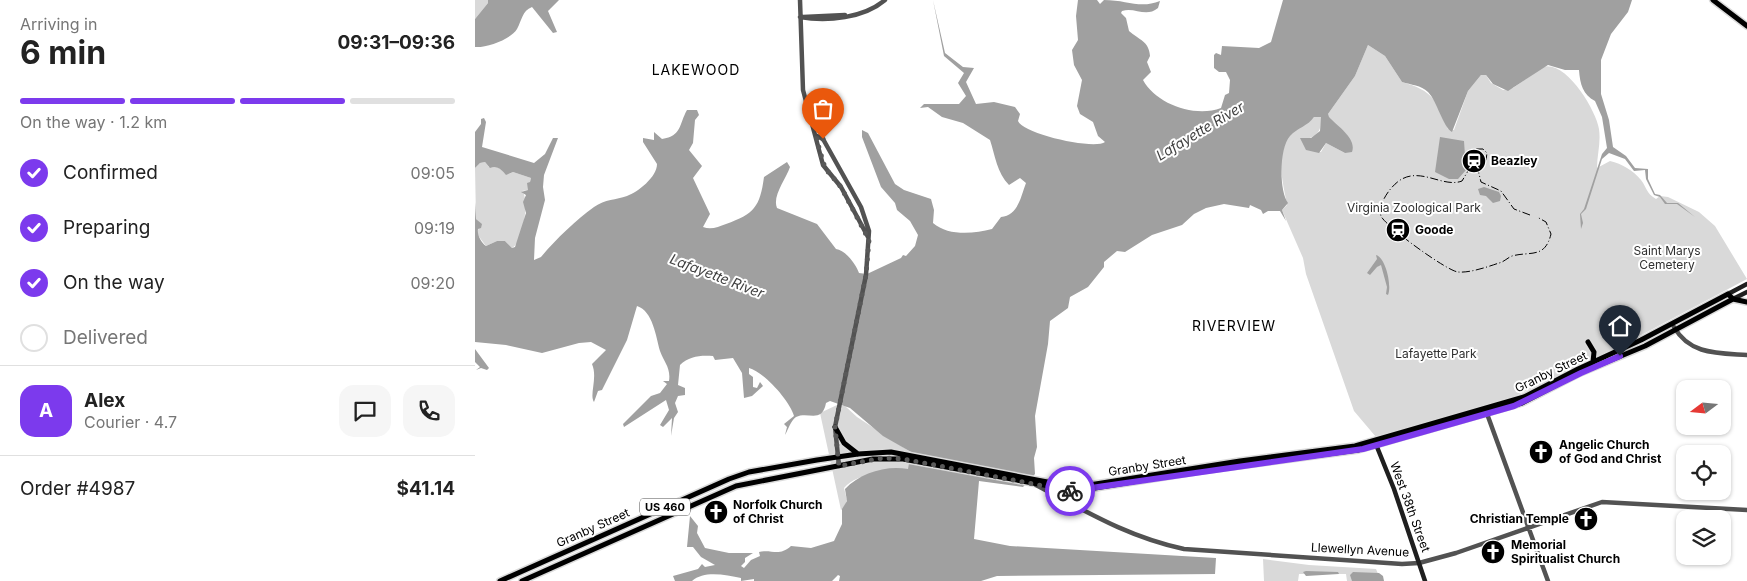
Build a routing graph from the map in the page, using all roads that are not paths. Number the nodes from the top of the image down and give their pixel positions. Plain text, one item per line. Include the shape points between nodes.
1 (800, 0) edge
2 (885, 0) edge
3 (1713, 0) edge
4 (800, 17) junction
5 (1747, 26) edge
6 (817, 136) junction
7 (869, 240) junction
8 (1747, 284) edge
9 (1747, 292) edge
10 (1728, 294) junction
11 (1733, 299) junction
12 (1747, 302) edge
13 (1672, 324) junction
14 (1675, 330) junction
15 (1588, 342) dead end
16 (1747, 356) edge
17 (1593, 362) junction
18 (1487, 411) junction
19 (835, 427) junction
20 (1376, 443) junction
21 (858, 454) junction
22 (894, 455) junction
23 (838, 457) junction
24 (839, 466) junction
25 (1037, 483) junction
26 (1747, 510) edge
27 (1529, 527) junction
28 (551, 558) junction
29 (1419, 563) junction
30 (555, 566) junction
31 (500, 581) edge
32 (522, 581) edge
33 (1425, 581) edge
34 (1548, 581) edge

1 - 4 street
2 - 4 street via 868,11 851,15
3 - 5 main road
4 - 6 street via 803,90
6 - 7 street via 825,168 841,187
6 - 7 street via 823,139 863,212
7 - 19 street via 867,266
8 - 10 main road
9 - 11 main road
10 - 11 main road
10 - 13 main road, US 460
11 - 12 main road
11 - 14 main road, US 460
13 - 14 street
13 - 17 main road, Granby Street / US 460
14 - 16 street via 1688,344 1704,352
14 - 18 main road, Granby Street / US 460 via 1522,403
15 - 17 main road via 1594,352
17 - 18 main road, Granby Street / US 460
18 - 20 main road, Granby Street / US 460
18 - 27 street
19 - 21 main road via 844,443
19 - 23 street
20 - 25 main road, Granby Street / US 460 via 1096,484
20 - 29 main road, West 38th Street
21 - 22 main road, Granby Street / US 460
21 - 23 main road, Granby Street / US 460
22 - 24 main road, Granby Street / US 460
22 - 25 main road, Granby Street / US 460
23 - 24 street
23 - 28 main road, Granby Street / US 460 via 734,477
24 - 30 main road, Granby Street / US 460 via 736,486
25 - 29 street, Llewellyn Avenue via 1141,539 1184,549
26 - 27 street, Llewellyn Avenue via 1602,502
27 - 29 street, Llewellyn Avenue
27 - 34 street
28 - 30 main road
28 - 31 main road, Granby Street / US 460
29 - 33 main road, West 38th Street
30 - 32 main road, Granby Street / US 460

